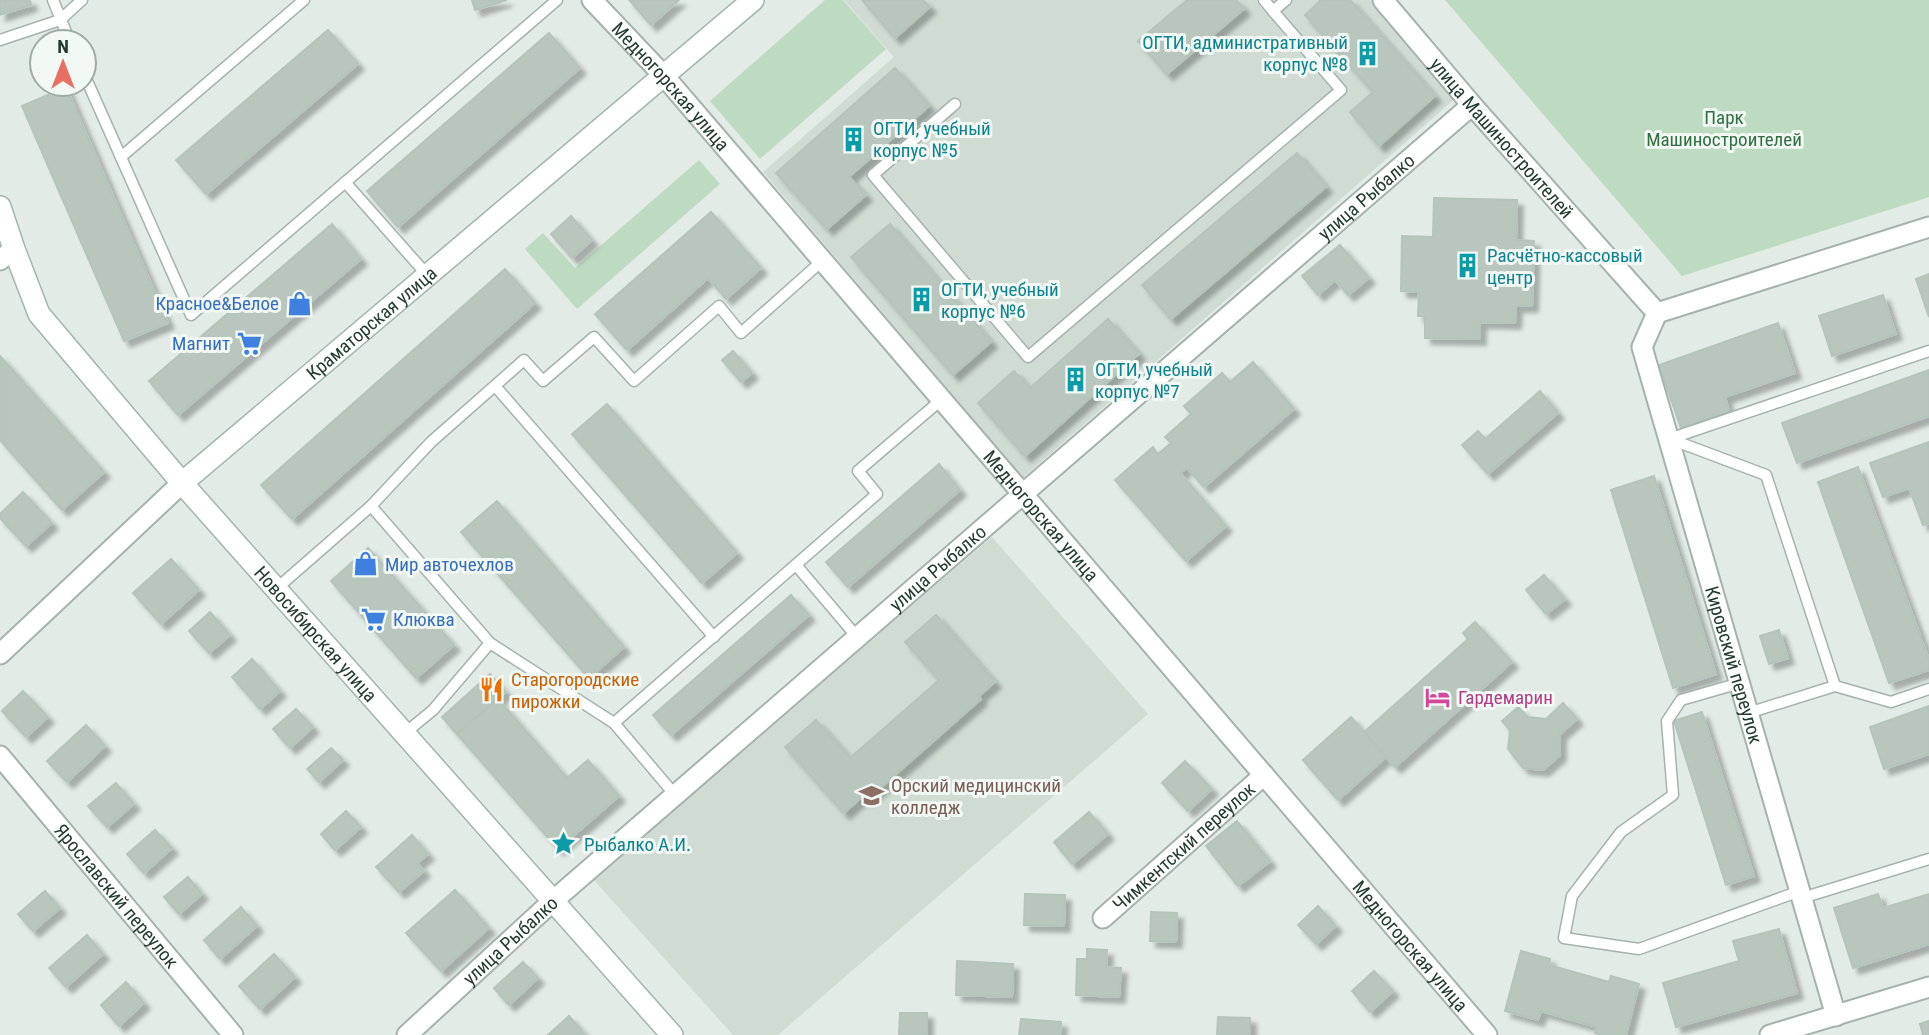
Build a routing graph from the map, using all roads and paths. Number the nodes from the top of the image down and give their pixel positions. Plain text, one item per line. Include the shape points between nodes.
1 (54, 0) edge
2 (82, 0) edge
3 (304, 0) edge
4 (557, 0) edge
5 (592, 0) edge
6 (753, 0) edge
7 (1264, 0) edge
8 (1286, 0) edge
9 (1383, 0) edge
10 (1273, 11) junction
11 (60, 20) junction
12 (64, 28) edge
13 (0, 40) edge
14 (664, 76) junction
15 (95, 98) edge
16 (955, 104) dead end
17 (1472, 105) junction
18 (121, 157) junction
19 (345, 182) junction
20 (0, 207) edge
21 (1929, 227) edge
22 (7, 255) edge
23 (822, 261) junction
24 (428, 276) junction
25 (1657, 313) junction
26 (1929, 351) edge
27 (495, 386) junction
28 (941, 400) junction
29 (1668, 439) junction
30 (182, 484) junction
31 (1022, 495) junction
32 (371, 506) junction
33 (796, 565) junction
34 (276, 589) junction
35 (714, 637) junction
36 (857, 637) junction
37 (490, 643) junction
38 (0, 654) edge
39 (1740, 683) junction
40 (1835, 686) junction
41 (1929, 689) edge
42 (1748, 713) junction
43 (614, 723) junction
44 (405, 733) junction
45 (0, 756) edge
46 (1264, 775) junction
47 (675, 795) junction
48 (1929, 859) edge
49 (1801, 895) junction
50 (554, 900) junction
51 (1103, 918) dead end
52 (1929, 987) edge
53 (1836, 1016) junction
54 (233, 1035) edge
55 (407, 1035) edge
56 (672, 1035) edge
57 (1487, 1035) edge
58 (1770, 1035) edge

1 - 11 lane
2 - 11 lane
3 - 18 lane
4 - 19 lane
5 - 14 street, Медногорская улица
6 - 14 main road, Краматорская улица
7 - 10 lane
8 - 10 lane
9 - 17 street, улица Машиностроителей
10 - 16 lane via 1341,90 1028,357 873,175
11 - 12 lane
11 - 13 lane
14 - 23 street, Медногорская улица
14 - 24 main road, Краматорская улица
15 - 18 lane
17 - 25 street, улица Машиностроителей
17 - 31 street, улица Рыбалко
18 - 19 lane via 191,315
19 - 24 lane
20 - 22 main road, Новосибирская улица
21 - 25 street
22 - 30 main road, Новосибирская улица via 39,314
23 - 27 lane via 741,333 719,306 634,381 594,337 543,381 524,360
23 - 28 street, Медногорская улица
24 - 30 main road, Краматорская улица
25 - 29 street, Кировский переулок via 1642,347
26 - 29 lane
27 - 32 lane via 431,442
27 - 35 lane
28 - 31 street, Медногорская улица
28 - 33 lane via 858,471 877,494
29 - 39 street, Кировский переулок
29 - 40 lane via 1766,475
30 - 34 main road, Новосибирская улица
30 - 38 street, Краматорская улица
31 - 36 street, улица Рыбалко
31 - 46 street, Медногорская улица
32 - 34 lane
32 - 37 lane
33 - 35 lane
33 - 36 lane
34 - 44 main road, Новосибирская улица
35 - 43 lane
36 - 47 street, улица Рыбалко
37 - 43 lane
37 - 44 lane via 433,710
39 - 42 street, Кировский переулок
39 - 49 lane via 1681,700 1668,721 1673,795 1612,842 1572,896 1564,938 1639,949
40 - 41 lane via 1891,702
40 - 42 lane
42 - 49 street, Кировский переулок
43 - 47 lane
44 - 50 main road, Новосибирская улица
45 - 54 street, Ярославский переулок
46 - 51 street, Чимкентский переулок
46 - 57 street, Медногорская улица
47 - 50 street, улица Рыбалко
48 - 49 lane
49 - 53 street, Кировский переулок
50 - 55 street, улица Рыбалко
50 - 56 main road, Новосибирская улица
52 - 53 street
53 - 58 street

